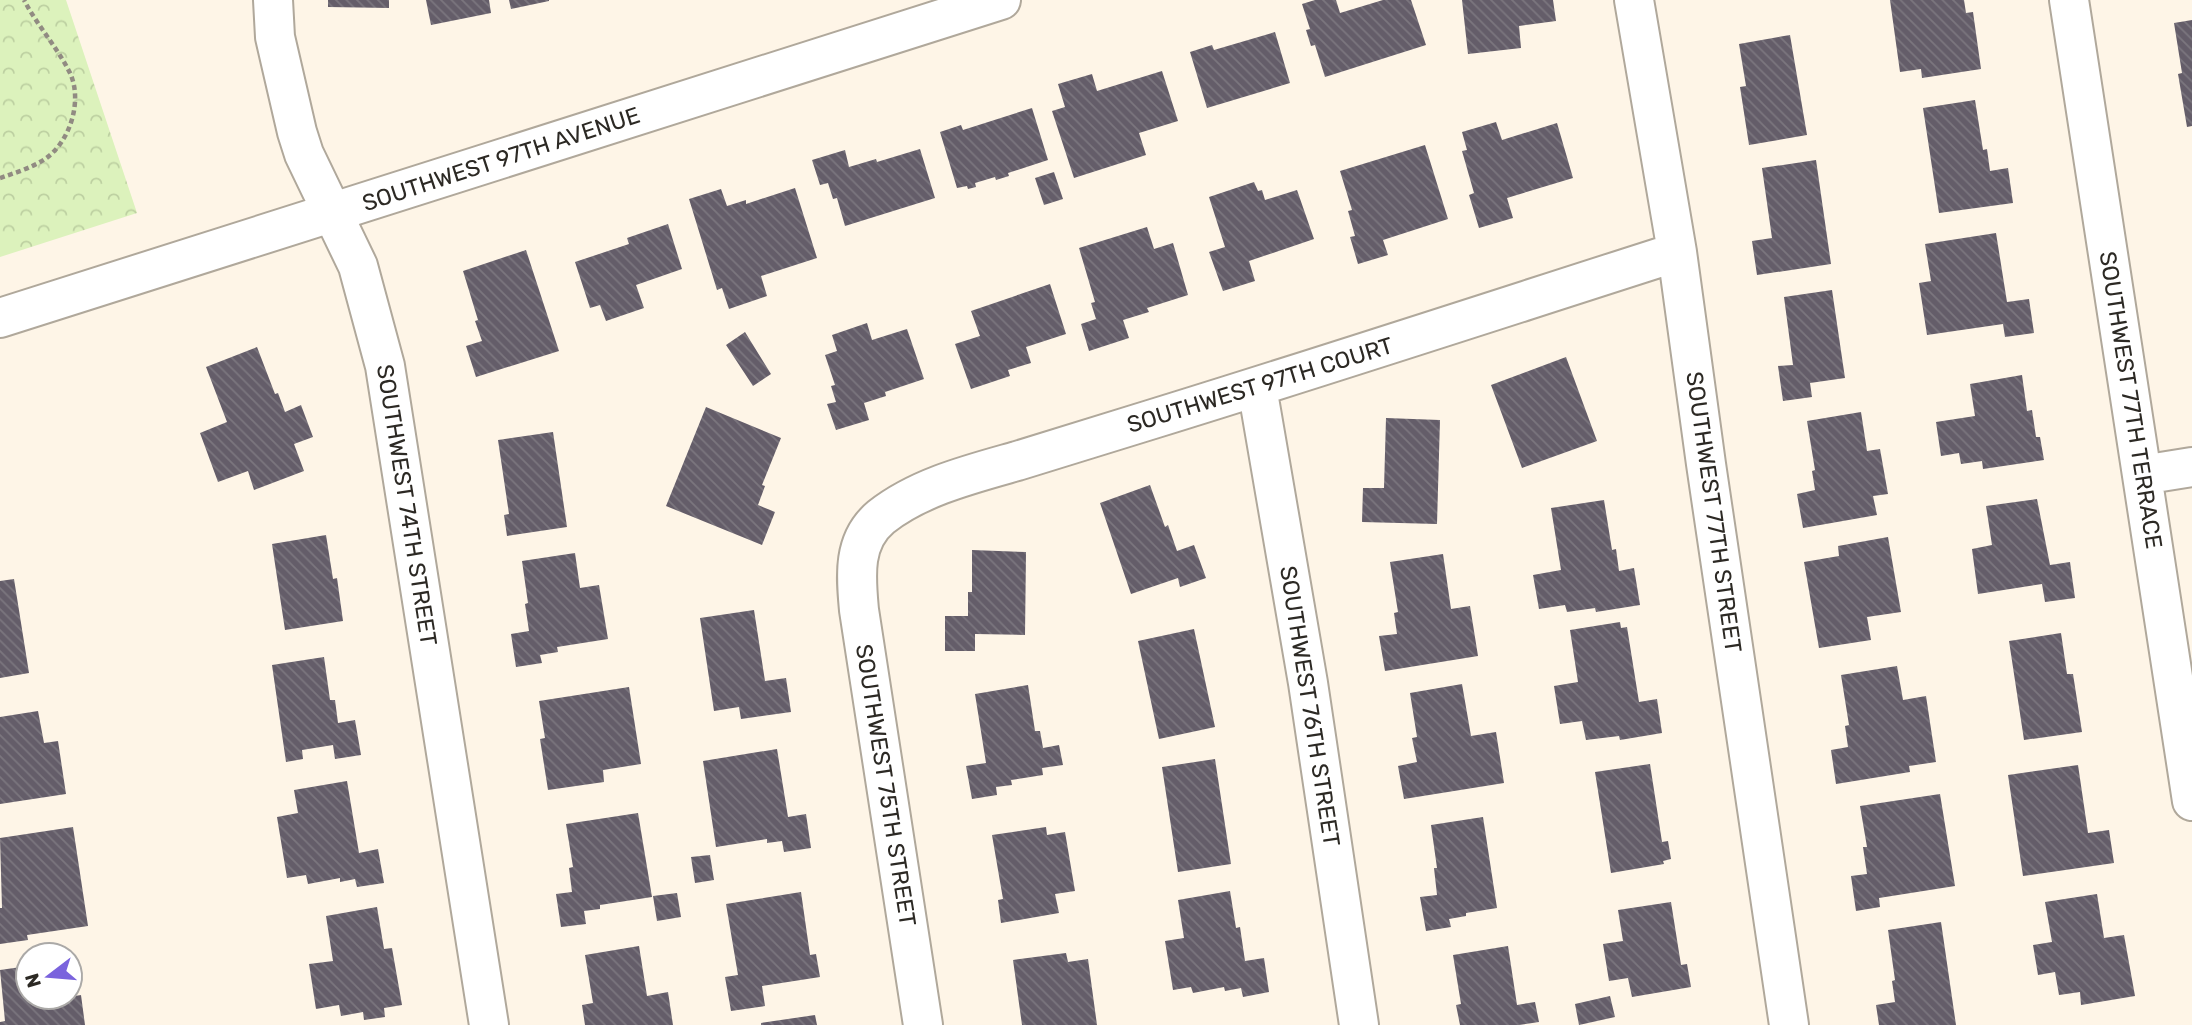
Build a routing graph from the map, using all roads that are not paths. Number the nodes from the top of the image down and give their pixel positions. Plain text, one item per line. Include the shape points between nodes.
1 (273, 0) edge
2 (1001, 0) edge
3 (1634, 0) edge
4 (2069, 0) edge
5 (332, 213) junction
6 (1677, 252) junction
7 (2, 313) edge
8 (1257, 387) junction
9 (2192, 467) edge
10 (2142, 475) junction
11 (860, 545) joint
12 (2192, 801) edge
13 (489, 1025) edge
14 (923, 1025) edge
15 (1360, 1025) edge
16 (1789, 1025) edge

1 - 5 street, SOUTHWEST 74TH STREET via 275,37 289,103 304,154
2 - 5 street, SOUTHWEST 97TH AVENUE
3 - 6 street, SOUTHWEST 77TH STREET
4 - 10 street, SOUTHWEST 77TH TERRACE
5 - 7 street, SOUTHWEST 97TH AVENUE
5 - 13 street, SOUTHWEST 74TH STREET via 364,284 385,366
6 - 8 street, SOUTHWEST 97TH COURT
6 - 16 street, SOUTHWEST 77TH STREET
8 - 11 street, SOUTHWEST 97TH COURT via 948,483 898,505 879,519
8 - 15 street, SOUTHWEST 76TH STREET
9 - 10 street
10 - 12 street, SOUTHWEST 77TH TERRACE
11 - 14 street, SOUTHWEST 75TH STREET via 856,564 859,610

